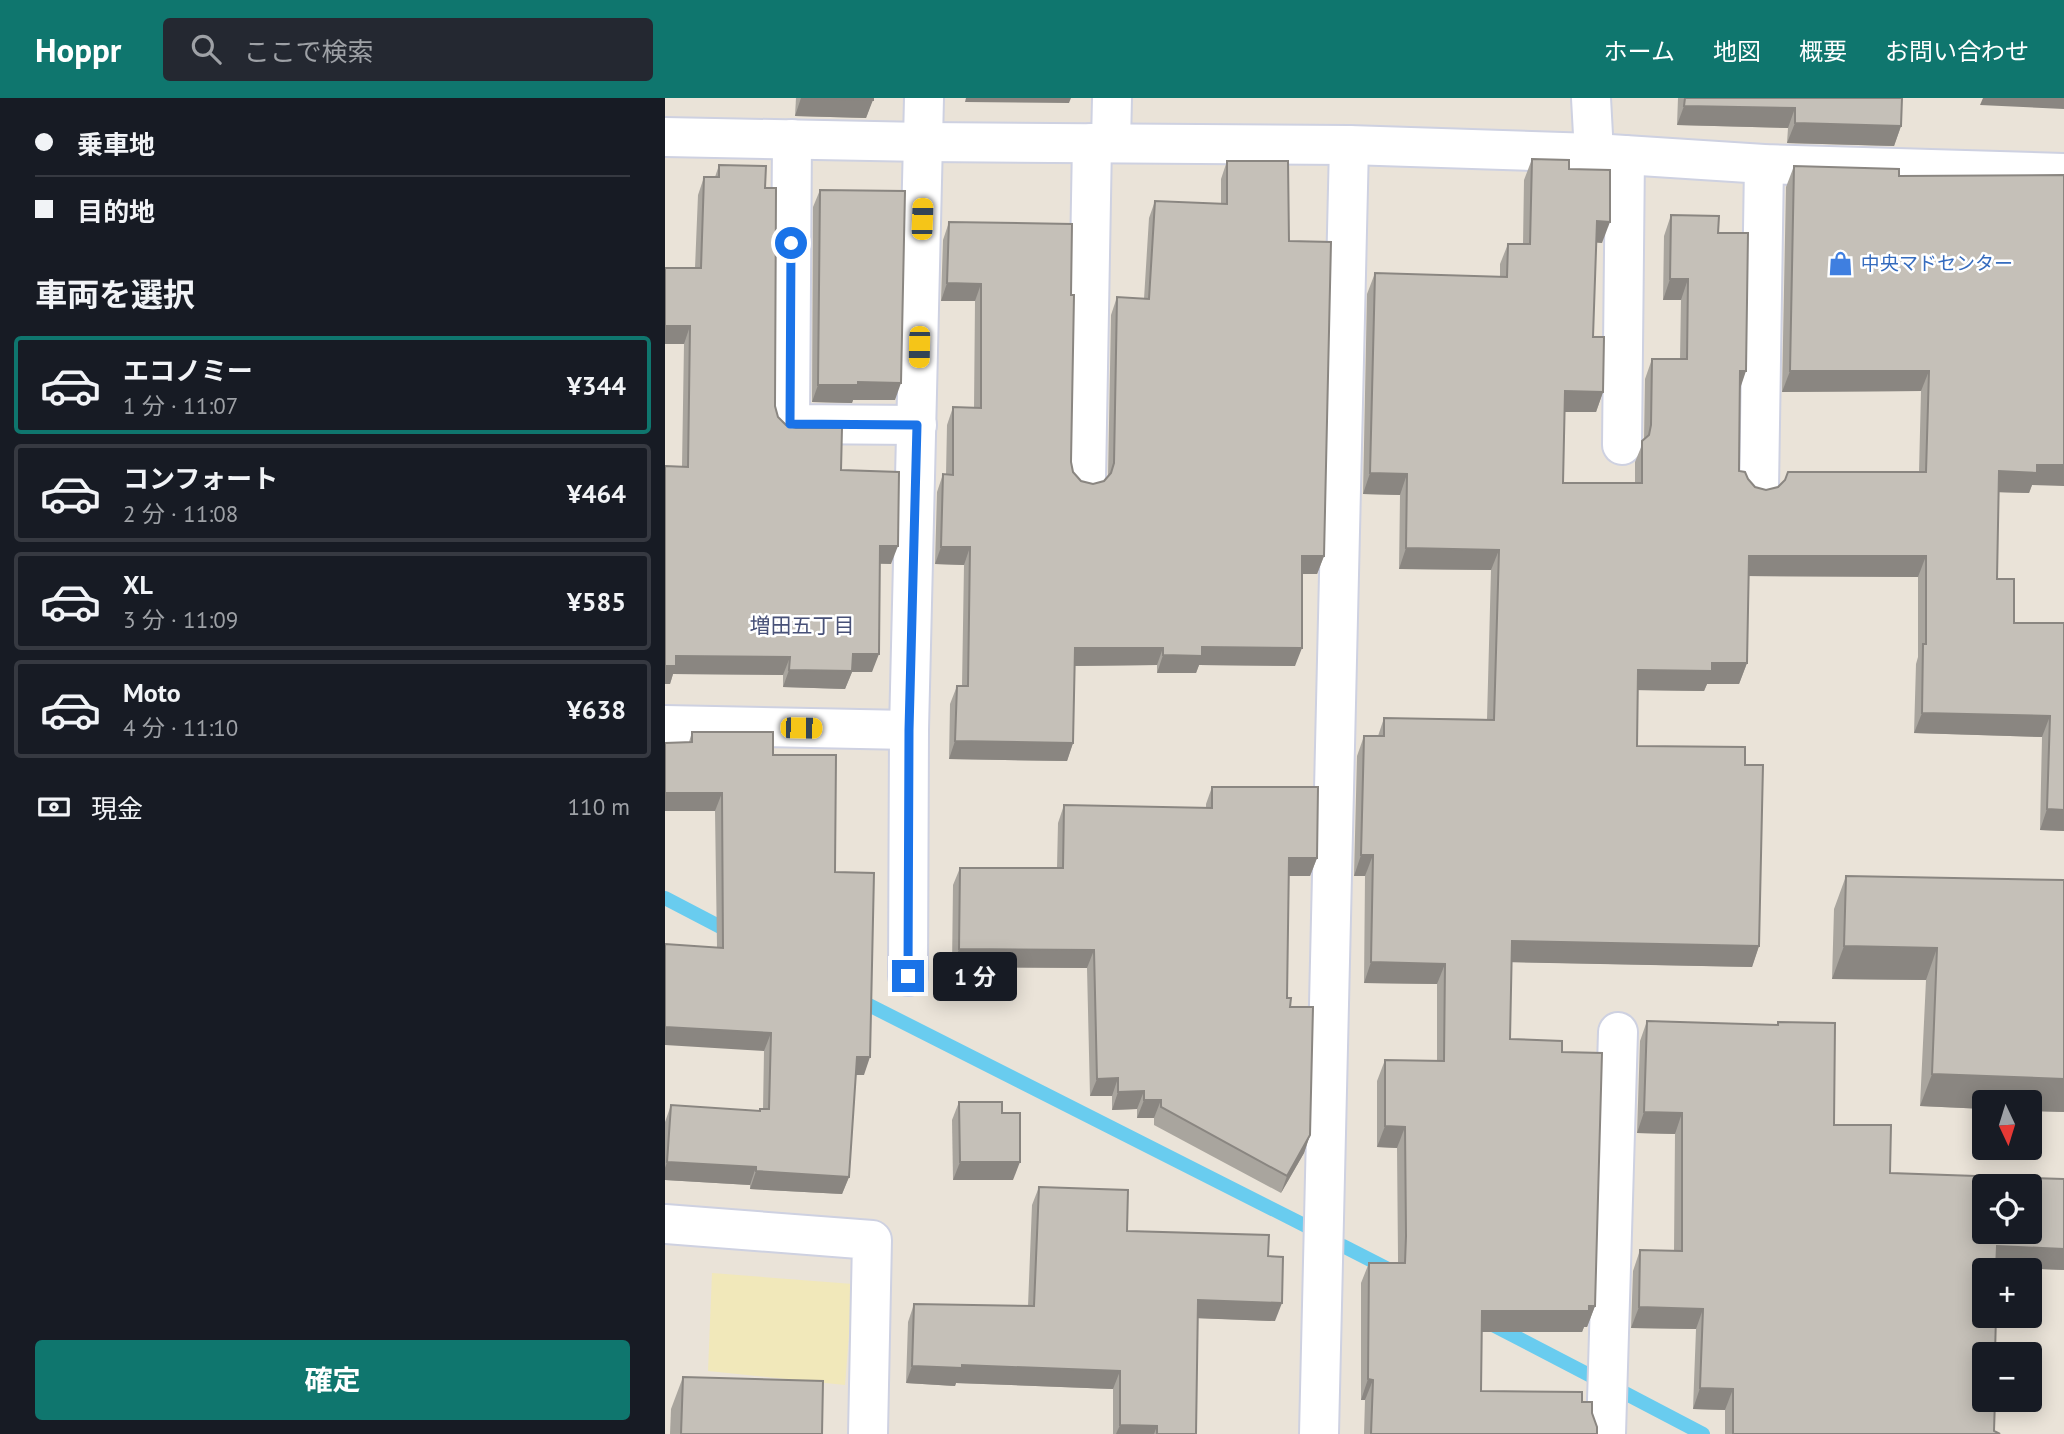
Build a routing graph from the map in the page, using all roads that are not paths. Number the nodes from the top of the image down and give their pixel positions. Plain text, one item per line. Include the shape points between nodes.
1 (924, 98) edge
2 (1112, 98) edge
3 (1591, 98) edge
4 (665, 137) edge
5 (792, 139) junction
6 (924, 142) junction
7 (1102, 143) junction
8 (1349, 145) junction
9 (1610, 154) junction
10 (1764, 164) junction
11 (2064, 173) edge
12 (917, 425) junction
13 (1622, 445) dead end
14 (1086, 480) edge
15 (1759, 489) edge
16 (665, 725) edge
17 (909, 730) junction
18 (908, 976) dead end
19 (1618, 1032) dead end
20 (665, 1224) edge
21 (868, 1434) edge
22 (1319, 1434) edge
23 (1606, 1434) edge

1 - 6 street
2 - 7 street
3 - 9 street
4 - 5 street
5 - 6 street
5 - 12 street via 790,424
6 - 7 street
6 - 12 street
7 - 8 street
7 - 14 street
8 - 9 street
8 - 22 street
9 - 10 street
9 - 13 street
10 - 11 street
10 - 15 street
12 - 17 street
16 - 17 street
17 - 18 street
19 - 23 street
20 - 21 street via 872,1240

